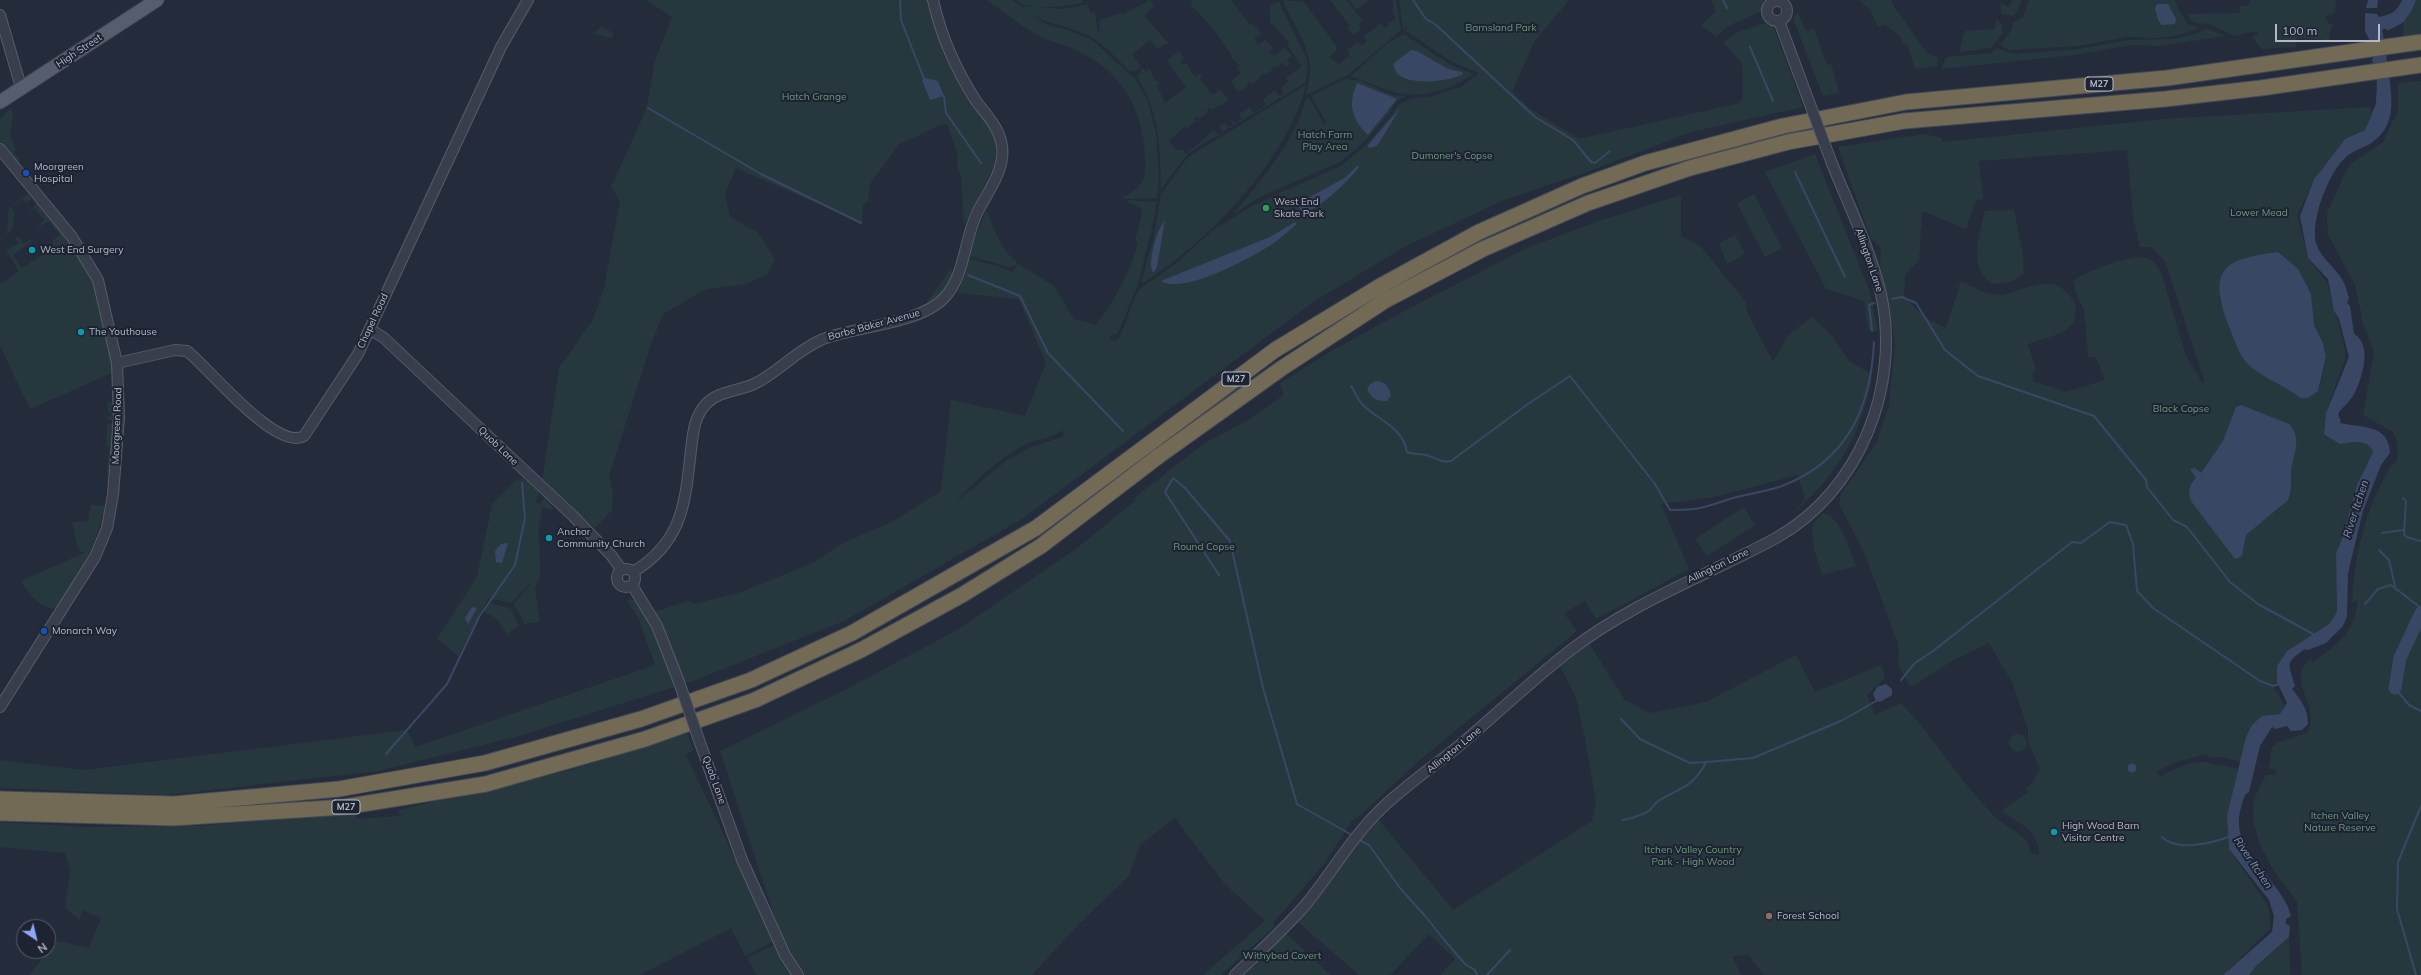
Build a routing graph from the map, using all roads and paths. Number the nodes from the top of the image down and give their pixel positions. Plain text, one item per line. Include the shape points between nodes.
1 (157, 0) edge
2 (933, 0) edge
3 (525, 1) edge
4 (1773, 1) edge
5 (0, 15) edge
6 (2421, 42) edge
7 (2421, 65) edge
8 (21, 88) junction
9 (0, 102) edge
10 (0, 149) edge
11 (370, 329) junction
12 (117, 363) junction
13 (621, 569) junction
14 (633, 572) junction
15 (632, 585) junction
16 (0, 707) edge
17 (0, 799) edge
18 (0, 813) edge
19 (798, 975) edge
20 (1235, 975) edge

1 - 8 main road, High Street
2 - 14 street, Barbe Baker Avenue via 953,60 1002,141 1001,165 968,236 952,287 940,302 924,312 824,339 795,354 757,382 709,401 694,424 686,493 679,521 661,550
3 - 11 street, Chapel Road via 501,47
4 - 20 street, Allington Lane, bridge via 1786,8 1784,17 1779,21 1878,282 1886,327 1886,361 1877,407 1862,445 1838,483 1817,508 1789,530 1649,600 1609,623 1572,649 1381,809 1347,848 1306,903
5 - 8 street
6 - 17 highway, M27 via 2167,78 1906,102 1783,126 1645,163 1582,186 1479,232 1320,321 1212,397 1036,528 852,633 758,676 641,719 485,763 339,789 174,804
7 - 18 highway, M27 via 2165,99 1904,121 1788,142 1690,168 1588,203 1483,249 1386,300 1282,368 1160,455 1041,546 962,595 861,650 755,700 645,739 486,784 344,807 174,818
8 - 9 main road, High Street
10 - 12 street, Moorgreen Road via 72,237 98,280
11 - 12 street, Chapel Road via 354,361 308,430 298,440 289,438 256,416 187,351 175,350
11 - 13 street, Quob Lane via 384,338 573,516
12 - 16 street, Moorgreen Road via 117,449 113,495 106,528 82,582
13 - 14 street via 628,568
13 - 15 street via 616,575 618,583 623,587
14 - 15 street via 635,579
15 - 19 street, Quob Lane, bridge via 657,626 742,860 785,955

